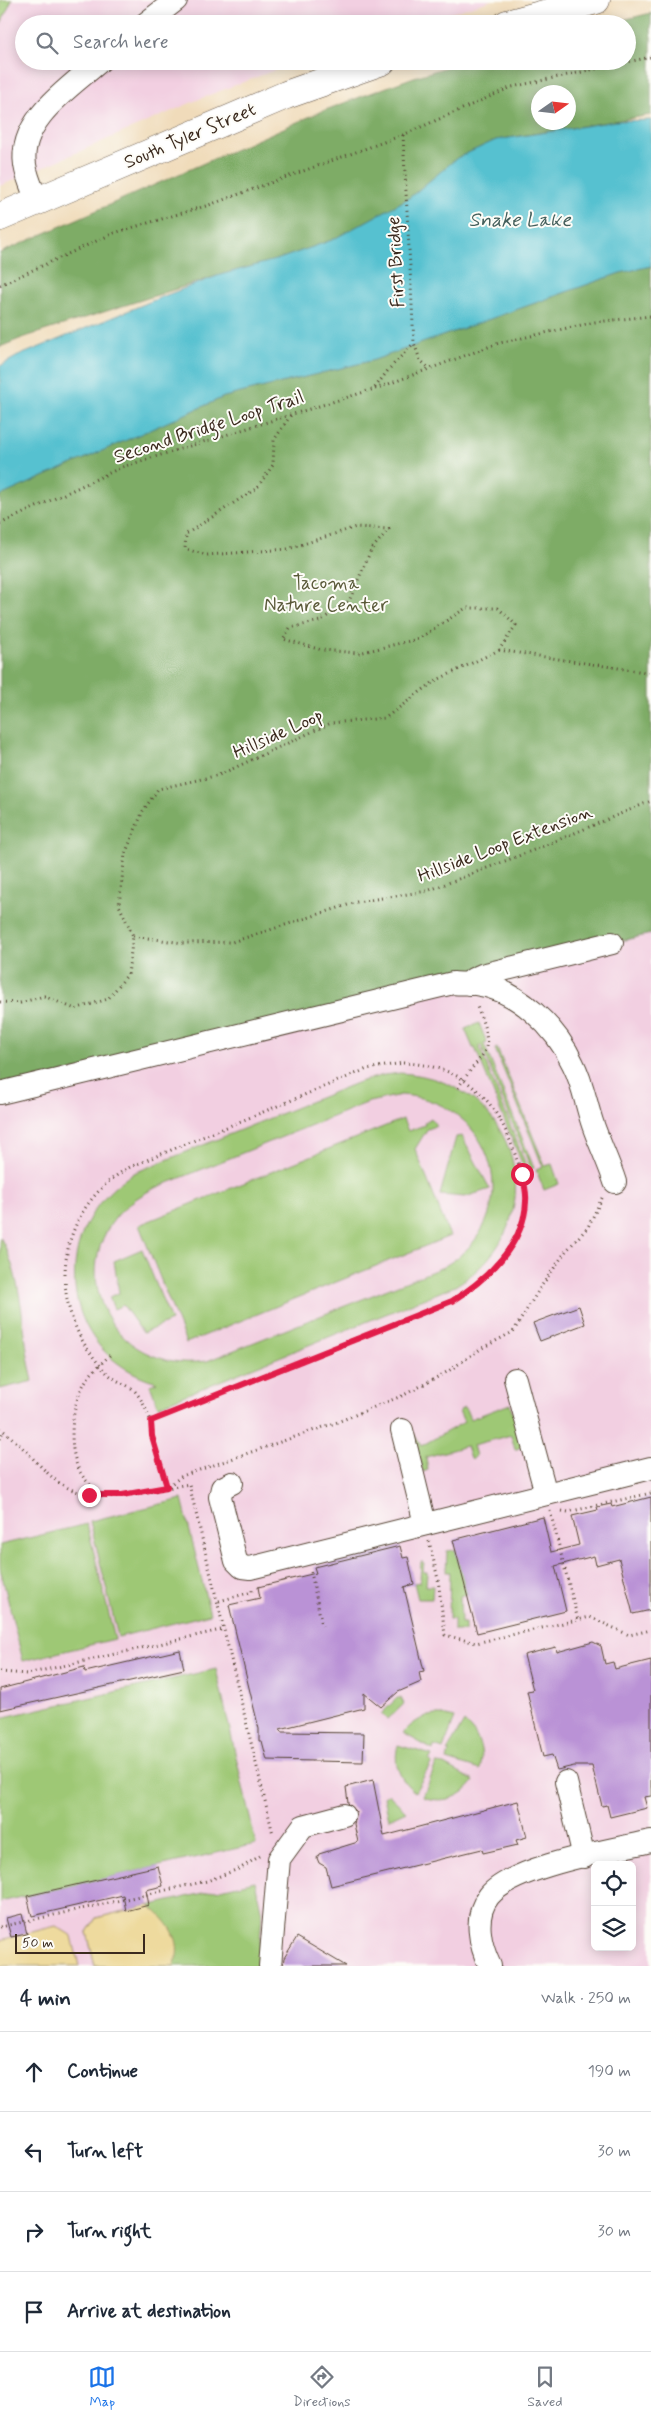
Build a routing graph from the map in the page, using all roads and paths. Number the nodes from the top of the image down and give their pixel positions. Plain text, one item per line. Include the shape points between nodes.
1 (176, 0) edge
2 (596, 0) edge
3 (157, 15) edge
4 (540, 15) edge
5 (651, 58) edge
6 (636, 61) edge
7 (90, 70) edge
8 (357, 70) edge
9 (593, 70) edge
10 (403, 135) junction
11 (37, 202) junction
12 (0, 217) edge
13 (0, 285) edge
14 (651, 316) edge
15 (414, 343) junction
16 (429, 368) junction
17 (374, 389) junction
18 (292, 415) junction
19 (0, 524) edge
20 (499, 650) junction
21 (651, 674) edge
22 (651, 801) edge
23 (133, 936) junction
24 (612, 942) dead end
25 (470, 984) junction
26 (0, 1002) edge
27 (464, 1080) junction
28 (458, 1088) dead end
29 (0, 1093) edge
30 (614, 1177) joint
31 (110, 1355) dead end
32 (100, 1365) junction
33 (515, 1379) dead end
34 (151, 1421) junction
35 (2, 1429) edge
36 (402, 1430) dead end
37 (0, 1439) edge
38 (651, 1468) edge
39 (232, 1483) dead end
40 (167, 1487) junction
41 (546, 1494) junction
42 (102, 1495) junction
43 (425, 1524) junction
44 (310, 1569) dead end
45 (578, 1620) junction
46 (322, 1626) dead end
47 (225, 1629) junction
48 (651, 1630) edge
49 (0, 1672) edge
50 (566, 1782) dead end
51 (344, 1816) dead end
52 (651, 1841) edge
53 (271, 1857) junction
54 (584, 1857) junction
55 (0, 1928) edge
56 (270, 1966) edge
57 (490, 1966) edge

1 - 3 street
2 - 4 main road
5 - 6 path
7 - 11 street via 37,120 29,134 24,149 25,164
8 - 11 main road, South Tyler Street via 286,95
9 - 10 path via 512,87
10 - 13 path via 209,205 114,233
10 - 15 path, First Bridge
11 - 12 main road, South Tyler Street
14 - 16 path, Second Bridge Loop Trail via 595,322 499,343
15 - 16 path via 420,360
15 - 17 path
16 - 17 path, Second Bridge Loop Trail
17 - 18 path, Second Bridge Loop Trail
18 - 19 path, Second Bridge Loop Trail via 122,467
18 - 20 path, Hillside Loop via 274,440 273,465 258,488 186,534 186,549 207,555 288,549 356,527 388,529 371,550 349,600 320,621 290,628 283,639 322,650 359,653 418,639 466,608 498,608 516,625
20 - 21 path
20 - 23 path, Hillside Loop via 435,681 385,718 331,723 219,775 158,789 143,811 125,854 119,905
22 - 23 path, Hillside Loop Extension via 427,891 357,902 232,942 183,943
23 - 26 path via 128,974 108,999 75,1009 44,996 20,1003
24 - 25 street via 482,975
25 - 27 path via 488,1036 488,1046
25 - 29 street via 453,983
25 - 30 street via 497,990 513,998 535,1014 558,1040 573,1062
27 - 28 path
27 - 32 path via 427,1064 374,1067 130,1167 102,1185 77,1221 64,1272 67,1299 76,1325 88,1350
27 - 34 path via 492,1104 500,1118 514,1150 526,1192 520,1227 500,1261 484,1278 452,1301
30 - 40 path via 594,1216 540,1288 513,1332 404,1395 335,1423 182,1476
31 - 32 path
32 - 34 path via 138,1394
32 - 42 path via 83,1386 75,1413 72,1442 79,1470
33 - 41 street
34 - 40 path via 152,1436
35 - 37 path
35 - 42 path via 64,1486 78,1492
36 - 43 street
38 - 41 street
39 - 43 street via 222,1488 220,1497 236,1561 246,1568
40 - 42 path
40 - 47 path via 189,1484
41 - 43 street
41 - 45 path
43 - 45 path via 438,1578 445,1635 476,1643
44 - 46 path
45 - 48 path via 590,1617 629,1635
47 - 49 path via 26,1674
47 - 53 path
50 - 54 street
51 - 53 street via 303,1826
52 - 54 street
53 - 55 path via 207,1881
53 - 56 street
54 - 57 street via 520,1876 495,1889 482,1908 480,1933

